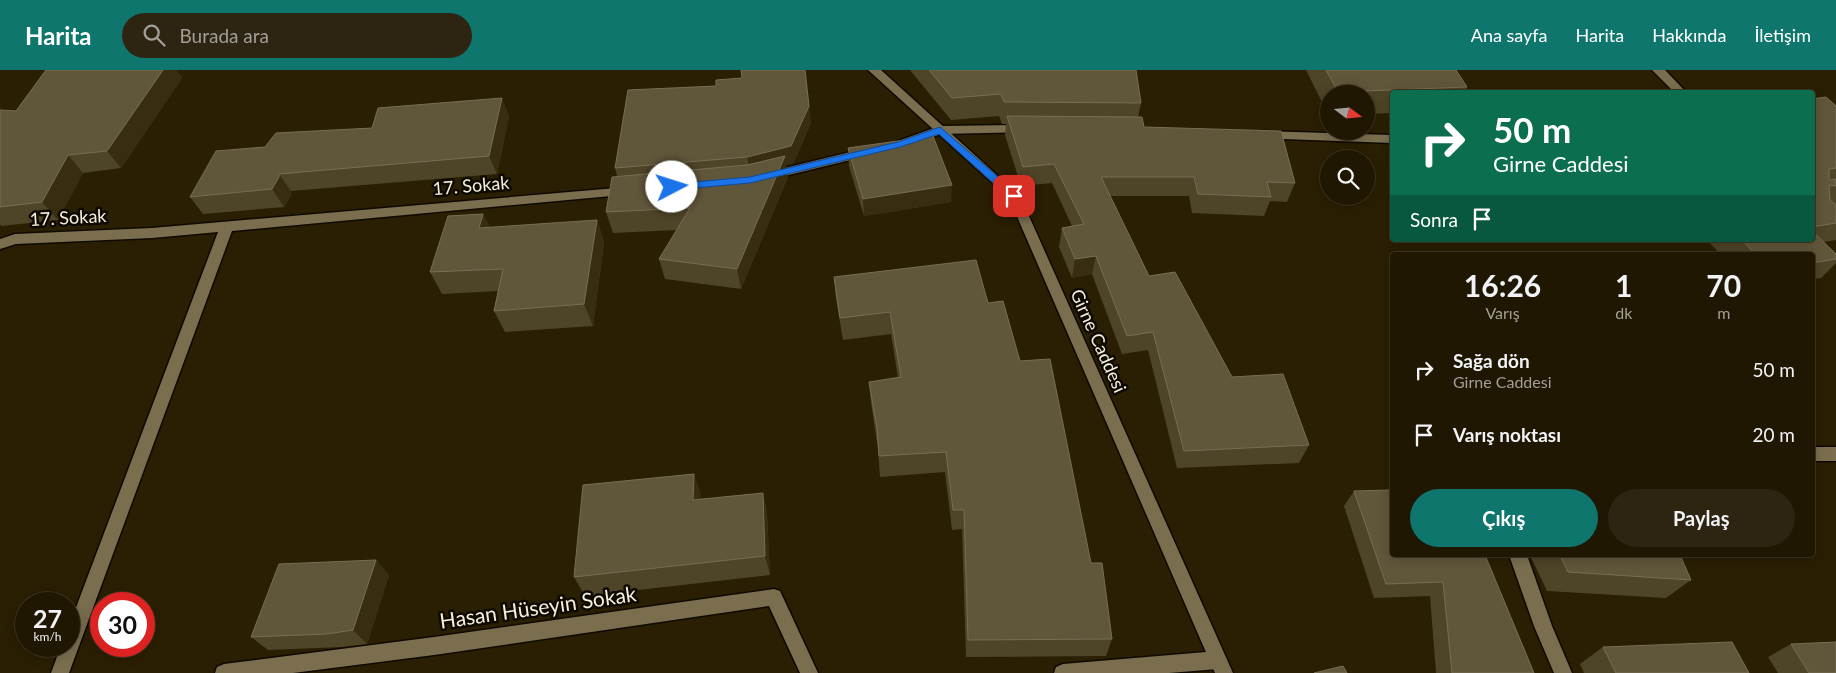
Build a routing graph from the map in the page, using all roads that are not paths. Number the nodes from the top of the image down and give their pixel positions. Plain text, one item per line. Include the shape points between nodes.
1 (874, 70) edge
2 (1658, 70) edge
3 (1678, 90) edge
4 (1038, 129) edge
5 (940, 130) junction
6 (1254, 135) edge
7 (1390, 139) edge
8 (759, 178) edge
9 (642, 190) edge
10 (227, 226) junction
11 (0, 244) edge
12 (1815, 454) edge
13 (1836, 454) edge
14 (1519, 557) edge
15 (1221, 666) edge
16 (60, 673) edge
17 (224, 673) edge
18 (809, 673) edge
19 (1063, 673) edge
20 (1563, 673) edge

1 - 5 street, Girne Caddesi
2 - 3 street
4 - 5 street
5 - 8 street via 886,148
5 - 15 street, Girne Caddesi via 1014,196
6 - 7 street
9 - 10 street, 17. Sokak
10 - 11 street, 17. Sokak via 15,239
10 - 16 street
12 - 13 street
14 - 20 street
15 - 19 street
17 - 18 street, Hasan Hüseyin Sokak via 774,596

